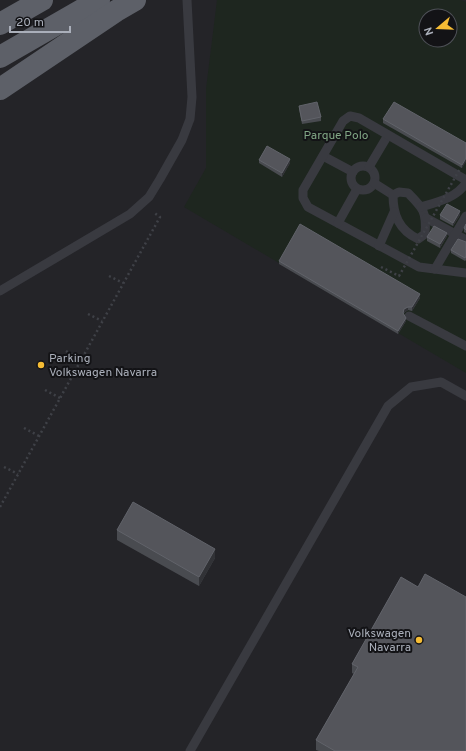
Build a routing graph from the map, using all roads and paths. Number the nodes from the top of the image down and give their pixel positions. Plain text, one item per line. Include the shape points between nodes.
1 (42, 0) edge
2 (99, 0) edge
3 (135, 0) edge
4 (187, 0) edge
5 (0, 24) edge
6 (0, 57) edge
7 (0, 89) edge
8 (388, 135) junction
9 (322, 156) junction
10 (369, 167) junction
11 (461, 167) edge
12 (353, 172) junction
13 (466, 179) edge
14 (374, 183) junction
15 (357, 189) junction
16 (393, 195) junction
17 (149, 197) junction
18 (422, 206) junction
19 (395, 210) junction
20 (466, 216) edge
21 (426, 218) junction
22 (338, 223) junction
23 (455, 234) junction
24 (466, 240) edge
25 (379, 246) junction
26 (382, 267) dead end
27 (435, 269) junction
28 (466, 273) edge
29 (109, 276) dead end
30 (123, 283) junction
31 (0, 291) edge
32 (88, 314) dead end
33 (409, 316) dead end
34 (102, 321) junction
35 (466, 346) edge
36 (66, 351) dead end
37 (81, 360) junction
38 (45, 390) dead end
39 (466, 396) edge
40 (60, 398) junction
41 (24, 428) dead end
42 (39, 436) junction
43 (4, 467) dead end
44 (18, 474) junction
45 (0, 507) edge
46 (190, 751) edge

1 - 5 highway
2 - 6 highway
3 - 7 highway
4 - 17 lane via 192,97 190,119 182,140
8 - 9 lane via 359,118 350,116 343,121
8 - 10 lane
8 - 13 lane
9 - 12 lane
9 - 22 lane via 303,190 303,198 308,207
10 - 12 lane via 360,166
10 - 14 lane via 375,174
11 - 26 path, bridge via 399,276
12 - 15 lane via 351,181
13 - 18 lane via 460,191 439,202
14 - 15 lane via 367,190
14 - 16 lane
15 - 22 lane
16 - 18 lane via 399,192 408,193
16 - 19 lane
17 - 30 path via 157,201 152,211 160,217
17 - 31 lane via 110,227
18 - 21 lane
19 - 21 lane via 395,219 408,234 418,239 425,234
19 - 25 lane
20 - 23 lane
21 - 23 lane
22 - 25 lane
23 - 24 lane
23 - 27 lane
25 - 27 lane via 419,267
27 - 28 lane
29 - 30 path
30 - 34 path
32 - 34 path
33 - 35 lane
34 - 37 path
36 - 37 path
37 - 40 path
38 - 40 path
39 - 46 lane via 441,382 412,387 388,406
40 - 42 path
41 - 42 path
42 - 44 path
43 - 44 path
44 - 45 path

